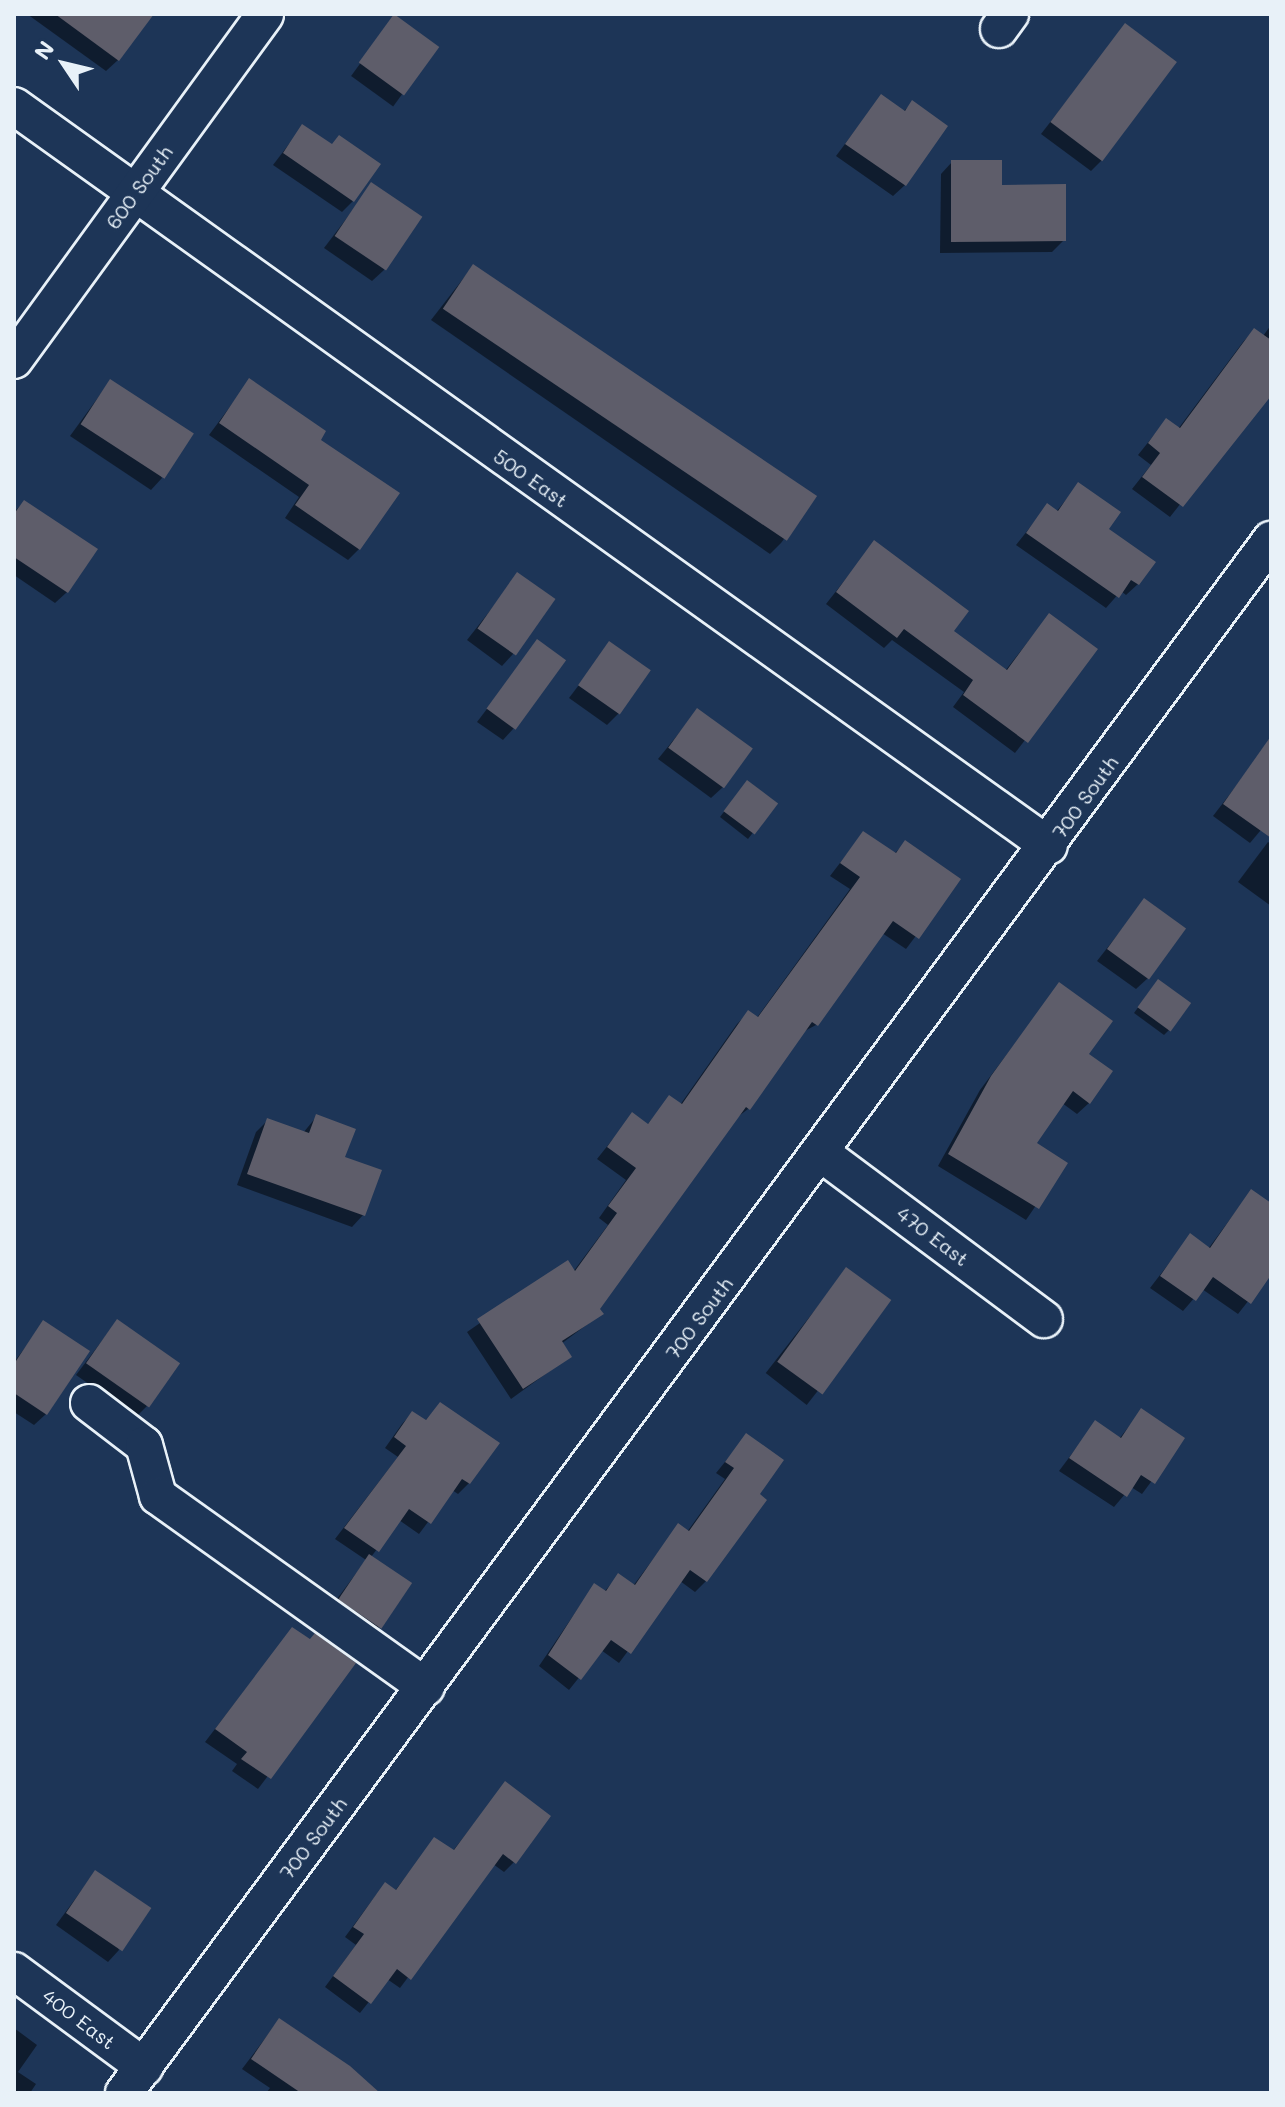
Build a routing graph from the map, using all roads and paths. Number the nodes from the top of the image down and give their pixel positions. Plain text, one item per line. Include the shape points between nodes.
1 (265, 14) edge
2 (14, 106) edge
3 (133, 195) junction
4 (14, 360) edge
5 (1271, 540) edge
6 (1049, 846) junction
7 (821, 1153) junction
8 (1044, 1319) dead end
9 (89, 1403) dead end
10 (426, 1687) junction
11 (14, 1971) edge
12 (134, 2080) edge

1 - 3 street, 600 South
2 - 3 street, 500 East
3 - 4 street, 600 South
3 - 6 street, 500 East
5 - 6 street, 700 South
6 - 7 street, 700 South
7 - 8 street, 470 East
7 - 10 street, 700 South
9 - 10 street via 144,1445 158,1496
10 - 12 street, 700 South
11 - 12 street, 400 East

